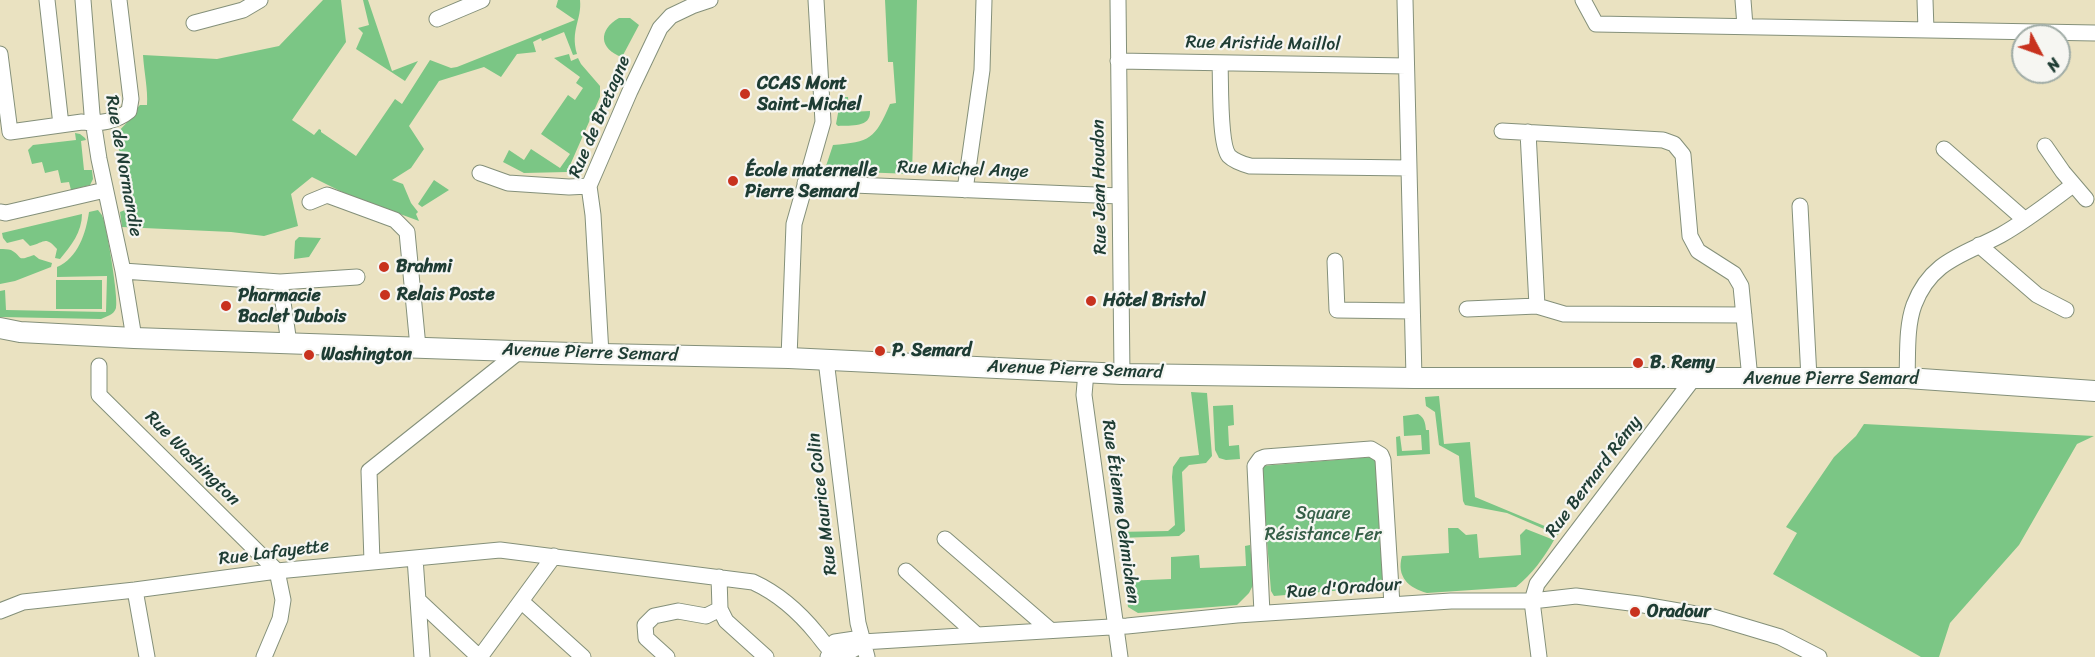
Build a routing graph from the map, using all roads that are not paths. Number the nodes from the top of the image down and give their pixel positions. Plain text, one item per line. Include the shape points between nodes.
1 (47, 0) edge
2 (83, 0) edge
3 (119, 0) edge
4 (260, 0) edge
5 (482, 0) edge
6 (710, 0) edge
7 (816, 0) edge
8 (984, 0) edge
9 (1118, 0) edge
10 (1405, 0) edge
11 (1583, 0) edge
12 (1743, 0) edge
13 (1925, 0) edge
14 (437, 19) dead end
15 (194, 23) dead end
16 (1744, 26) junction
17 (1926, 30) junction
18 (2095, 33) edge
19 (0, 54) edge
20 (1118, 61) junction
21 (1220, 63) junction
22 (1406, 66) junction
23 (61, 125) junction
24 (94, 125) junction
25 (1502, 130) dead end
26 (5, 132) edge
27 (1528, 132) junction
28 (2045, 146) dead end
29 (1944, 149) dead end
30 (1409, 168) junction
31 (480, 173) dead end
32 (805, 183) junction
33 (2073, 184) junction
34 (589, 186) junction
35 (105, 190) junction
36 (965, 190) junction
37 (1120, 196) junction
38 (2086, 199) dead end
39 (310, 202) dead end
40 (1800, 206) dead end
41 (0, 212) edge
42 (2024, 219) junction
43 (1979, 245) junction
44 (1335, 261) dead end
45 (123, 271) junction
46 (357, 277) dead end
47 (280, 282) junction
48 (1537, 306) junction
49 (1467, 309) dead end
50 (2066, 310) dead end
51 (1412, 311) junction
52 (1744, 315) junction
53 (0, 328) edge
54 (20, 332) junction
55 (134, 338) junction
56 (289, 343) junction
57 (0, 344) edge
58 (418, 347) junction
59 (520, 350) junction
60 (601, 354) junction
61 (789, 358) junction
62 (826, 360) junction
63 (99, 366) dead end
64 (1086, 372) junction
65 (1122, 374) junction
66 (1414, 378) junction
67 (1809, 378) junction
68 (1907, 378) junction
69 (1693, 379) junction
70 (1750, 379) junction
71 (2095, 391) edge
72 (945, 539) dead end
73 (554, 556) junction
74 (415, 558) junction
75 (372, 562) junction
76 (277, 571) junction
77 (906, 571) dead end
78 (719, 577) junction
79 (135, 590) junction
80 (418, 600) junction
81 (521, 601) junction
82 (1532, 601) junction
83 (1392, 605) junction
84 (720, 609) junction
85 (0, 611) edge
86 (1262, 613) junction
87 (1116, 626) junction
88 (1049, 629) junction
89 (977, 635) junction
90 (865, 650) edge
91 (829, 653) edge
92 (664, 656) edge
93 (147, 657) edge
94 (264, 657) edge
95 (422, 657) edge
96 (479, 657) edge
97 (583, 657) edge
98 (766, 657) edge
99 (1120, 657) edge
100 (1539, 657) edge
101 (1819, 657) edge

1 - 23 street
2 - 24 street, Rue de Normandie
3 - 24 street via 131,99 129,111 120,119
4 - 15 street via 243,10
5 - 14 street
6 - 34 street, Rue de Bretagne via 671,16 660,28
7 - 32 street via 823,122
8 - 36 street via 982,70
9 - 20 street, Rue Jean Houdon
10 - 22 street
11 - 16 street via 1596,24
12 - 16 street
13 - 17 street
16 - 17 street
17 - 18 street
19 - 26 street
20 - 21 street, Rue Aristide Maillol
20 - 37 street, Rue Jean Houdon
21 - 22 street, Rue Aristide Maillol
21 - 30 street via 1223,142 1228,155 1238,162 1250,166
22 - 30 street
23 - 24 street
23 - 26 street
24 - 35 street, Rue de Normandie
25 - 27 street
27 - 48 street
27 - 52 street via 1663,140 1674,144 1683,155 1690,236 1698,251 1734,274 1741,286
28 - 33 street
29 - 42 street
30 - 51 street
31 - 34 street via 508,183
32 - 36 street, Rue Michel Ange
32 - 61 street via 794,224
33 - 38 street
33 - 42 street
34 - 60 street, Rue de Bretagne
35 - 41 street
35 - 45 street, Rue de Normandie
36 - 37 street, Rue Michel Ange
37 - 65 street, Rue Jean Houdon
39 - 58 street via 327,195 395,220 407,232
40 - 67 street
42 - 43 street
43 - 50 street via 2037,295
43 - 68 street via 1949,260 1929,278 1920,293 1911,315
44 - 51 street via 1337,310
45 - 47 street
45 - 55 street, Rue de Normandie
46 - 47 street
47 - 56 street
48 - 49 street
48 - 52 street via 1564,314
51 - 66 street
52 - 70 street
53 - 54 main road, Avenue Pierre Semard
54 - 55 main road, Avenue Pierre Semard
54 - 57 main road
55 - 56 main road, Avenue Pierre Semard
56 - 58 main road, Avenue Pierre Semard
58 - 59 main road, Avenue Pierre Semard
59 - 60 main road, Avenue Pierre Semard
59 - 75 street via 369,471
60 - 61 main road, Avenue Pierre Semard
61 - 62 main road, Avenue Pierre Semard
62 - 64 main road, Avenue Pierre Semard
62 - 90 street, Rue Maurice Colin via 854,593
63 - 76 street, Rue Washington via 99,395
64 - 65 main road, Avenue Pierre Semard
64 - 87 street, Rue Étienne Oehmichen via 1084,395
65 - 66 main road, Avenue Pierre Semard
66 - 69 main road, Avenue Pierre Semard
67 - 68 main road, Avenue Pierre Semard
67 - 70 main road, Avenue Pierre Semard
68 - 71 main road, Avenue Pierre Semard
69 - 70 main road, Avenue Pierre Semard
69 - 82 street, Rue Bernard Rémy via 1537,584
72 - 88 street
73 - 74 street, Rue Lafayette via 500,550
73 - 78 street, Rue Lafayette
73 - 81 street
74 - 75 street, Rue Lafayette
74 - 80 street
75 - 76 street, Rue Lafayette
76 - 79 street, Rue Lafayette
76 - 94 street via 283,600 280,619
77 - 89 street
78 - 84 street
78 - 91 street, Rue Lafayette via 753,582 772,591 814,631
79 - 85 street, Rue Lafayette via 23,602
79 - 93 street
80 - 95 street
80 - 96 street
81 - 96 street
81 - 97 street
82 - 83 street, Rue d'Oradour
82 - 100 street
82 - 101 street, Rue d'Oradour via 1576,596 1713,617 1780,637
83 - 86 street, Rue d'Oradour
83 - 86 street via 1383,460 1371,449 1265,457 1257,462
84 - 92 street via 706,616 678,611 654,616 645,625 646,638
84 - 98 street via 726,621
86 - 87 street, Rue d'Oradour
87 - 88 street, Rue d'Oradour
87 - 99 street, Rue Étienne Oehmichen
88 - 89 street, Rue d'Oradour
89 - 90 street, Rue d'Oradour
90 - 91 street, Rue d'Oradour

